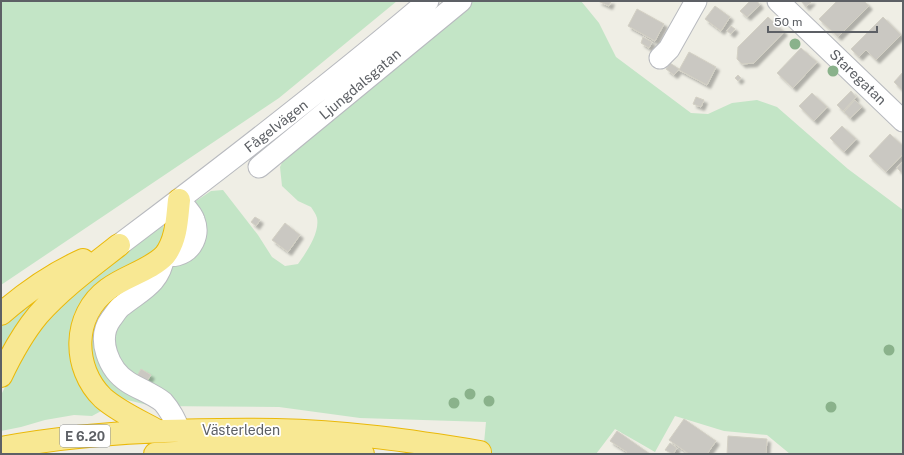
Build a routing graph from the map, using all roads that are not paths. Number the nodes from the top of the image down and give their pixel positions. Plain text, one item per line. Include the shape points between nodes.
1 (428, 1) edge
2 (461, 1) edge
3 (696, 1) edge
4 (778, 1) edge
5 (660, 58) dead end
6 (903, 120) edge
7 (260, 167) dead end
8 (179, 200) junction
9 (119, 245) junction
10 (162, 264) junction
11 (1, 314) edge
12 (1, 376) edge
13 (180, 430) junction
14 (158, 431) junction
15 (1, 448) edge
16 (480, 452) dead end
17 (155, 454) edge
18 (363, 454) edge

1 - 8 street, Fågelvägen via 365,55
2 - 7 street, Ljungdalsgatan
3 - 5 street via 669,50
4 - 6 street, Staregatan
8 - 9 street, Fågelvägen
8 - 10 highway via 174,240
8 - 10 street via 194,219 195,239 189,249
9 - 11 highway via 76,263
9 - 12 highway via 72,282 37,316 20,340
10 - 13 street via 155,280 121,306 109,322 104,335 105,349 118,373 161,401 172,412
10 - 14 highway via 154,264 116,283 98,298 84,321 80,348 81,360 89,380 104,398
13 - 14 highway, Västerleden / E 6.20
13 - 16 highway, Västerleden / E 6.20 via 318,432
14 - 15 highway, Västerleden / E 6.20 via 74,437
17 - 18 highway, Västerleden via 274,450

